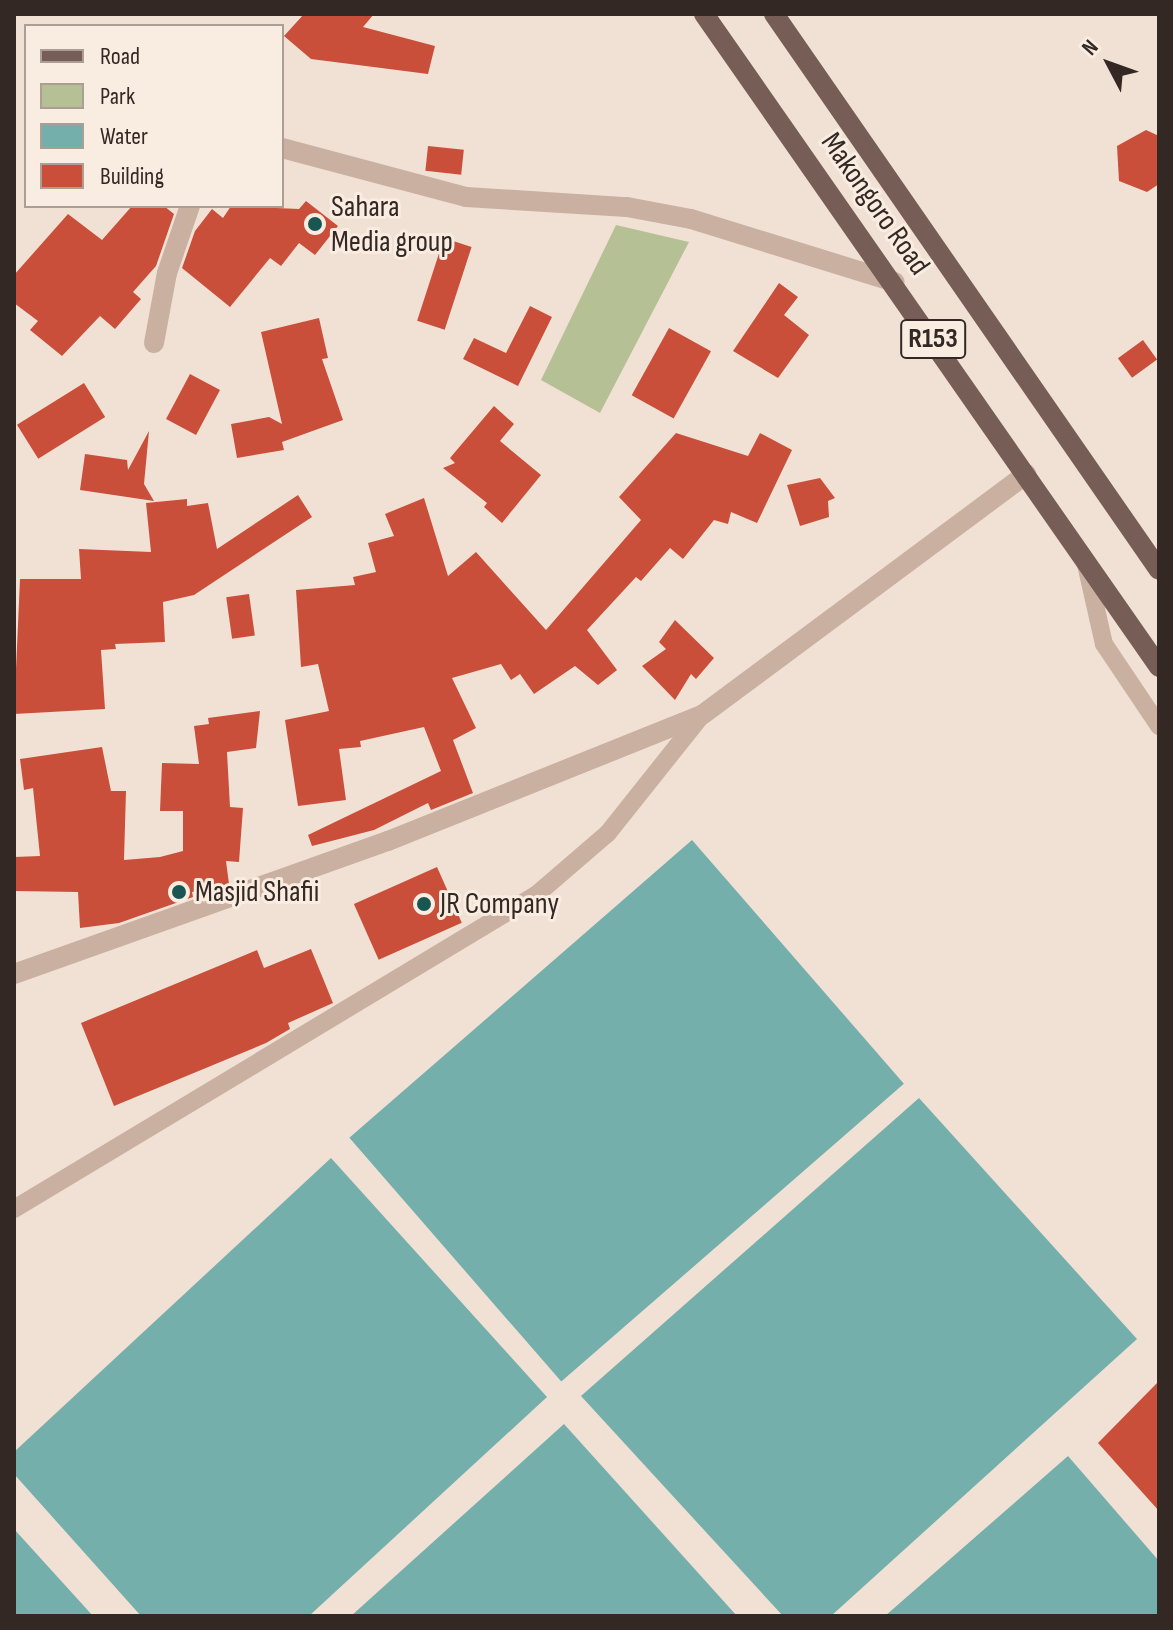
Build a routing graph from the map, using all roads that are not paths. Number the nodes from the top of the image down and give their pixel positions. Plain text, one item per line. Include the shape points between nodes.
1 (704, 14) edge
2 (774, 14) edge
3 (284, 149) edge
4 (189, 208) edge
5 (894, 282) junction
6 (154, 343) dead end
7 (1026, 474) junction
8 (1085, 560) junction
9 (1159, 570) edge
10 (1159, 667) edge
11 (702, 715) junction
12 (1159, 726) edge
13 (14, 974) edge
14 (14, 1209) edge

1 - 5 main road, Makongoro Road / R153
2 - 9 main road, Makongoro Road / R153
3 - 5 street via 466,197 627,207 691,219
4 - 6 street via 167,273
5 - 7 main road, Makongoro Road / R153
7 - 8 main road, Makongoro Road / R153
7 - 11 street
8 - 10 main road, Makongoro Road / R153
8 - 12 lane via 1104,644
11 - 13 street via 388,841
11 - 14 lane via 608,833 536,895

